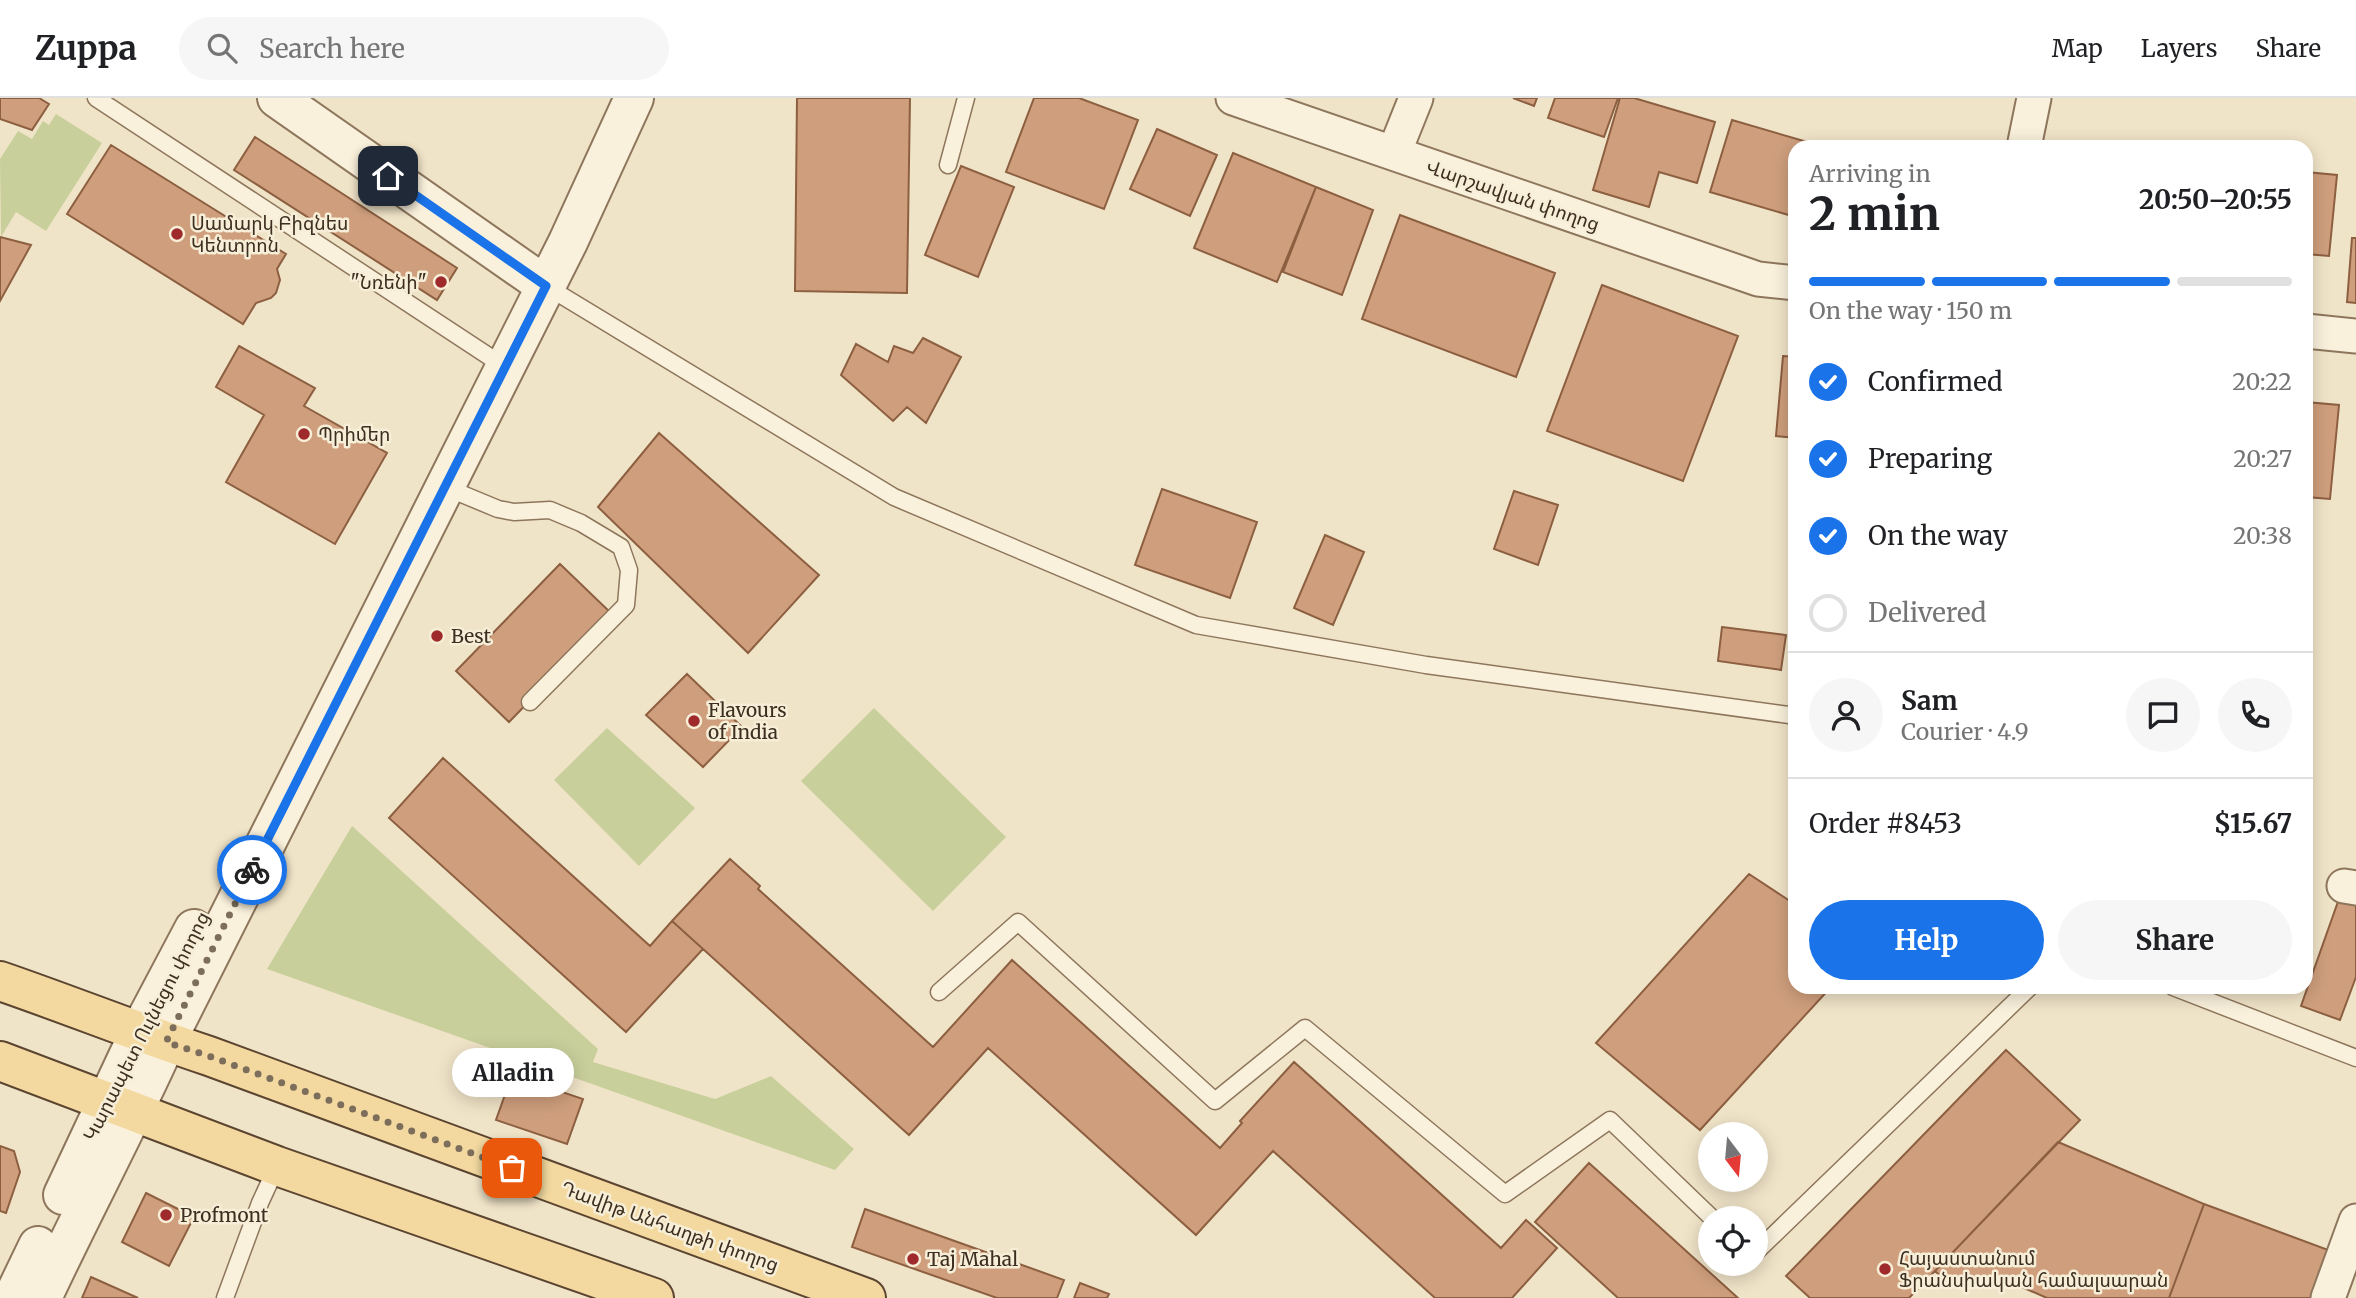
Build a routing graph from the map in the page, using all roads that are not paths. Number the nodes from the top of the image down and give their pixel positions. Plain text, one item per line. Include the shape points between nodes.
1 (96, 98) edge
2 (277, 98) edge
3 (634, 98) edge
4 (966, 98) edge
5 (1233, 98) edge
6 (1416, 98) edge
7 (2034, 98) edge
8 (2025, 140) edge
9 (1394, 153) junction
10 (948, 165) dead end
11 (1788, 282) edge
12 (542, 283) junction
13 (2313, 332) edge
14 (2356, 335) edge
15 (496, 361) junction
16 (445, 486) junction
17 (530, 702) dead end
18 (1788, 715) edge
19 (0, 981) edge
20 (939, 992) dead end
21 (2023, 994) edge
22 (2191, 994) edge
23 (153, 1036) junction
24 (2356, 1058) edge
25 (0, 1061) edge
26 (120, 1108) junction
27 (276, 1166) junction
28 (1700, 1206) edge
29 (2356, 1220) edge
30 (1768, 1240) edge
31 (13, 1298) edge
32 (42, 1298) edge
33 (225, 1298) edge
34 (654, 1298) edge
35 (866, 1298) edge
36 (2328, 1298) edge

1 - 15 lane
2 - 12 street
3 - 12 street, Կարապետ Ուլնեցու փողոց via 568,242
4 - 10 lane
5 - 9 street, Վարշավյան փողոց
6 - 9 street
7 - 8 street
9 - 11 street, Վարշավյան փողոց via 1758,279
12 - 15 street, Կարապետ Ուլնեցու փողոց
12 - 16 street, Կարապետ Ուլնեցու փողոց
12 - 18 lane via 894,497 1196,625 1426,665
13 - 14 street
15 - 23 street, Կարապետ Ուլնեցու փողոց
16 - 17 lane via 498,509 550,510 621,547 629,570 626,605
16 - 23 street, Կարապետ Ուլնեցու փողոց
19 - 23 main road, Դավիթ Անհաղթի փողոց
20 - 28 lane via 1018,922 1214,1101 1306,1028 1505,1194 1610,1119
21 - 30 lane
22 - 24 lane
23 - 26 street, Կարապետ Ուլնեցու փողոց
23 - 35 main road, Դավիթ Անհաղթի փողոց
25 - 26 main road
26 - 27 main road
26 - 31 street, Կարապետ Ուլնեցու փողոց
26 - 32 street, Կարապետ Ուլնեցու փողոց via 85,1206
27 - 33 lane
27 - 34 main road
29 - 36 street

